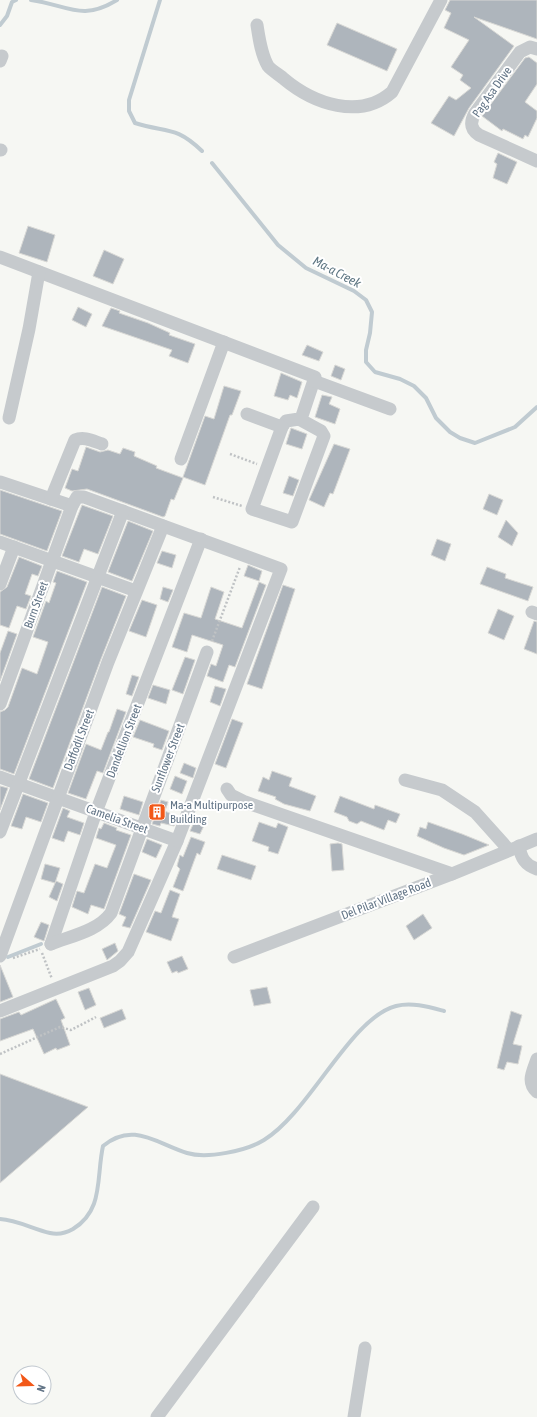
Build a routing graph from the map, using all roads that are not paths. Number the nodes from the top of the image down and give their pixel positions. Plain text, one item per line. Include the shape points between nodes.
1 (441, 0) edge
2 (257, 24) dead end
3 (537, 49) edge
4 (537, 161) edge
5 (0, 257) edge
6 (39, 272) junction
7 (224, 342) junction
8 (314, 381) junction
9 (390, 409) dead end
10 (247, 414) dead end
11 (9, 418) dead end
12 (299, 419) junction
13 (282, 427) junction
14 (102, 444) dead end
15 (181, 459) dead end
16 (0, 482) edge
17 (52, 499) junction
18 (72, 506) junction
19 (123, 511) junction
20 (163, 526) junction
21 (201, 539) junction
22 (0, 542) edge
23 (14, 547) junction
24 (52, 561) junction
25 (97, 577) junction
26 (0, 584) edge
27 (136, 591) junction
28 (207, 652) road end
29 (0, 704) edge
30 (0, 777) edge
31 (405, 780) dead end
32 (18, 783) junction
33 (227, 789) dead end
34 (57, 797) junction
35 (96, 812) junction
36 (141, 828) junction
37 (0, 832) edge
38 (537, 840) edge
39 (177, 841) junction
40 (514, 848) junction
41 (537, 869) edge
42 (452, 874) junction
43 (46, 946) joint
44 (234, 957) dead end
45 (3, 958) edge
46 (0, 1011) edge
47 (537, 1059) edge
48 (537, 1092) edge
49 (313, 1207) dead end
50 (365, 1348) dead end
51 (157, 1417) edge
52 (354, 1417) edge

1 - 2 street via 392,92 383,100 365,105 346,107 326,103 298,90 269,66 260,46
3 - 4 street, Pag Asa Drive via 525,48 520,52 475,113 471,124 475,132
5 - 6 street
6 - 7 street
6 - 11 street
7 - 8 street via 315,377
7 - 15 street
8 - 9 street
8 - 12 street
10 - 13 street
12 - 13 street via 286,421
12 - 13 street via 321,431 324,436 292,522 252,509
14 - 17 street via 80,438 75,440
16 - 17 street
17 - 18 street
18 - 19 street via 81,496
18 - 24 street, Burn Street
19 - 20 street
19 - 25 street
20 - 21 street
20 - 27 street, Daffodil Street
21 - 35 street, Dandellion Street
21 - 39 street via 281,569
22 - 23 street
23 - 24 street
23 - 26 street
24 - 25 street
24 - 29 street, Burn Street
25 - 27 street
25 - 32 street
27 - 34 street, Daffodil Street
28 - 36 street, Sunflower Street
30 - 32 street
31 - 40 street via 442,790 475,812
32 - 34 street, Camelia Street
32 - 37 street
33 - 42 street via 231,795 245,802
34 - 35 street, Camelia Street
34 - 45 street, Daffodil Street
35 - 36 street, Camelia Street
35 - 43 street, Dandellion Street
36 - 39 street, Camelia Street
36 - 43 street, Sunflower Street via 114,906 106,918 94,927
38 - 40 street, Del Pilar Village Road
39 - 46 street via 135,938 124,957 113,966
40 - 41 street via 526,864
40 - 42 street, Del Pilar Village Road
42 - 44 street, Del Pilar Village Road
47 - 48 street via 530,1084
49 - 51 street
50 - 52 street

